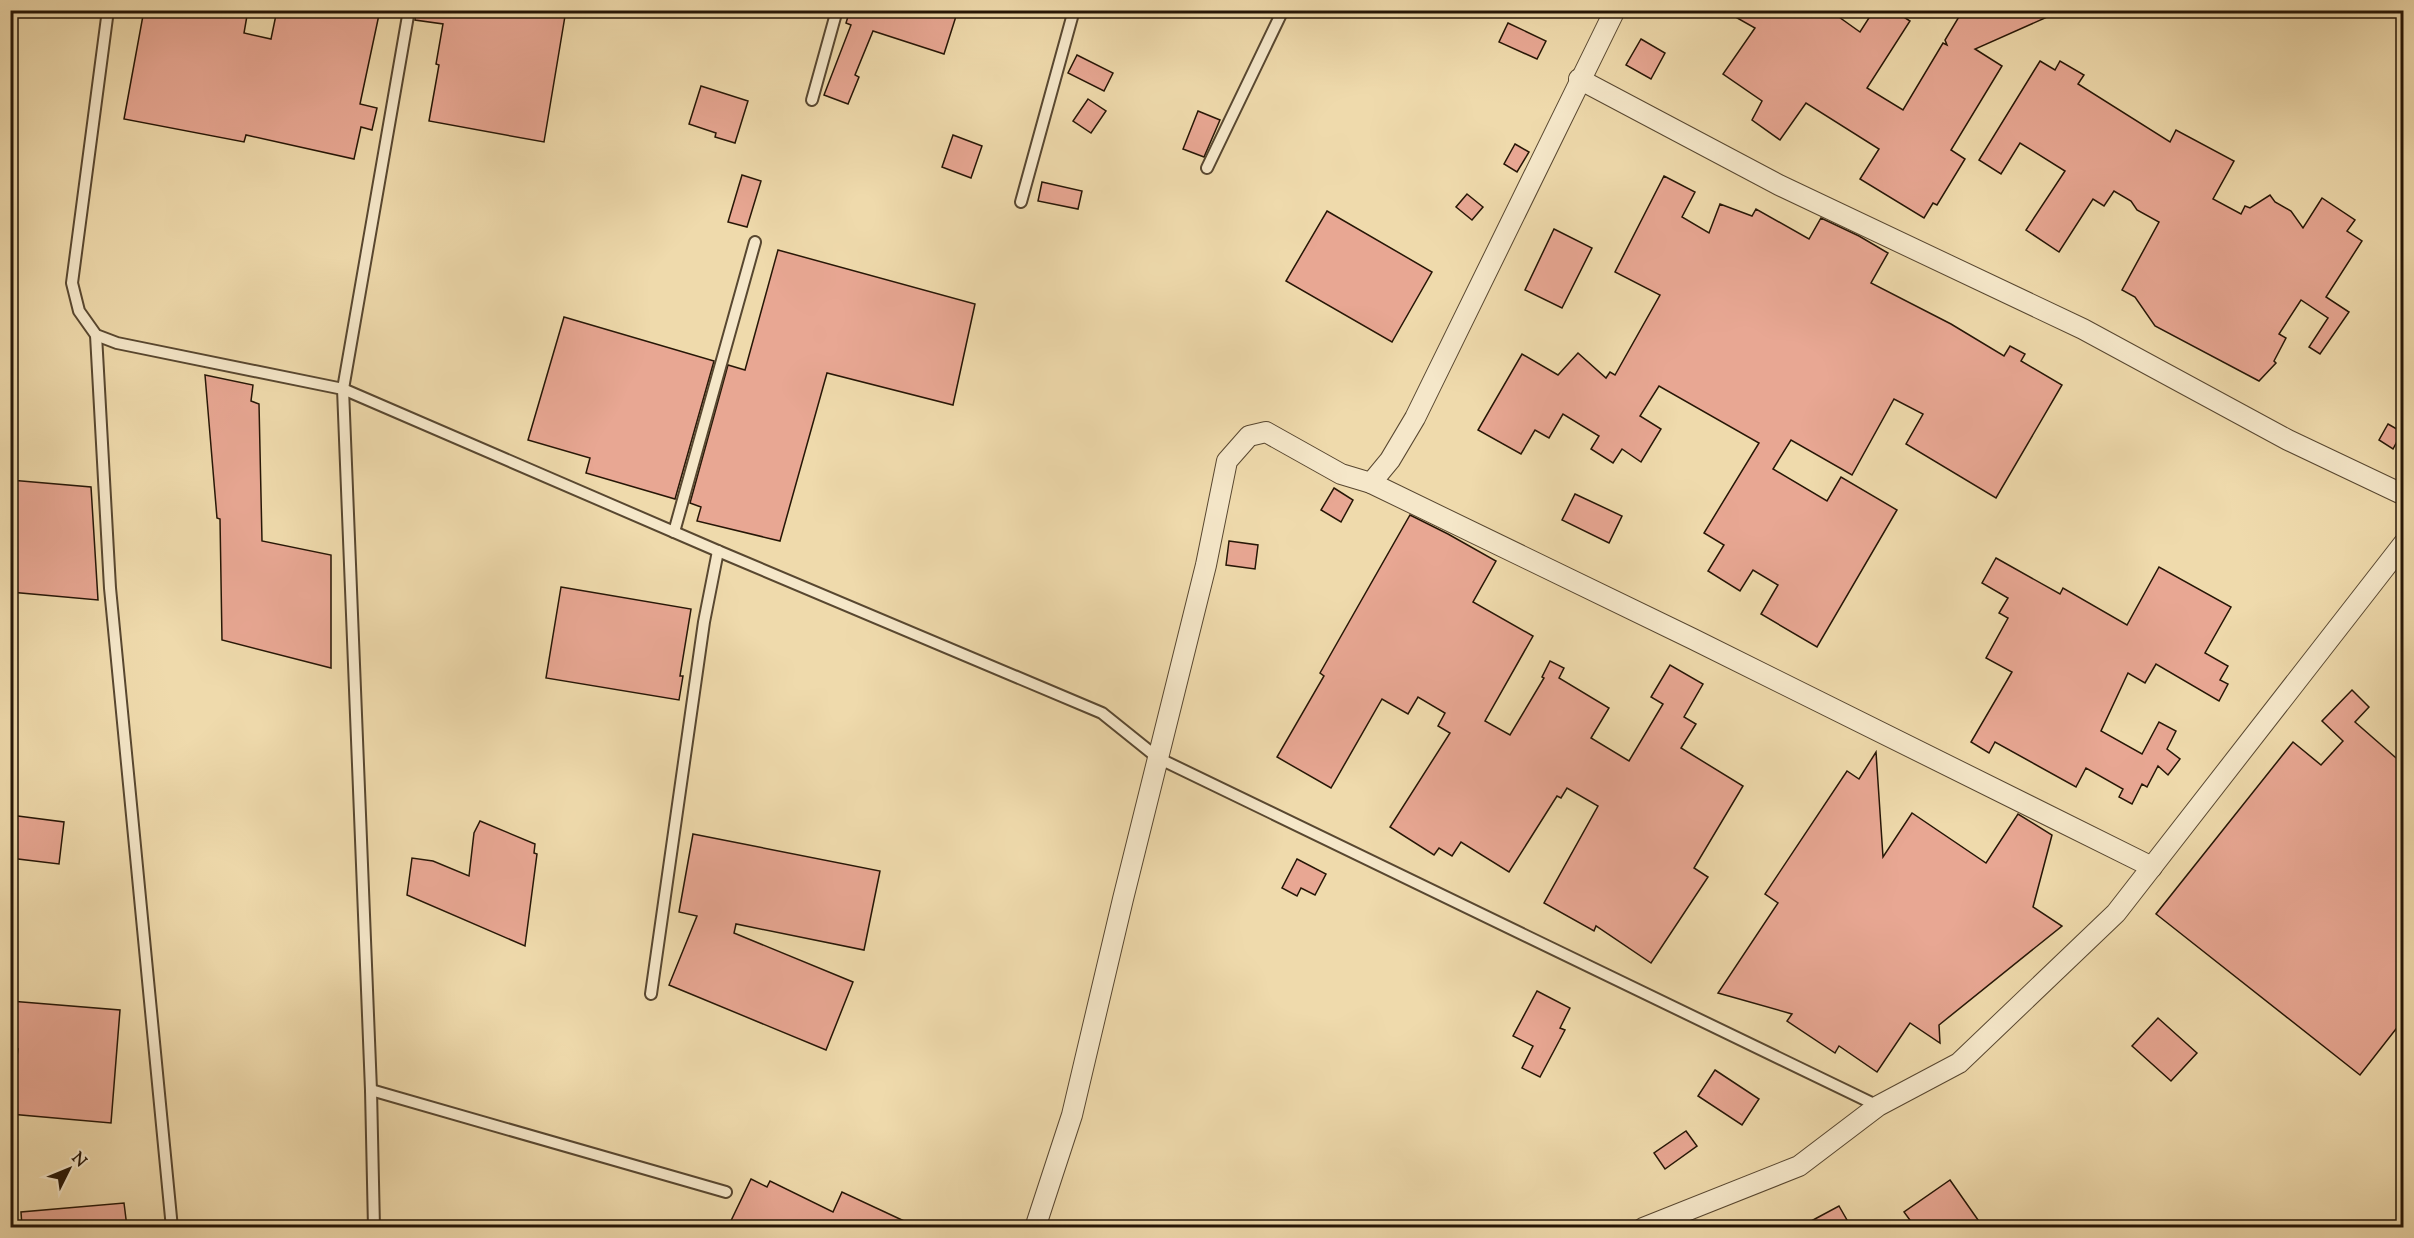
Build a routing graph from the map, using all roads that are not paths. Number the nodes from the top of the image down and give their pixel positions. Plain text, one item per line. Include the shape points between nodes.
1 (108, 10) edge
2 (409, 10) edge
3 (837, 10) edge
4 (1074, 10) edge
5 (1283, 10) edge
6 (1615, 10) edge
7 (1579, 79) junction
8 (812, 100) dead end
9 (1207, 168) dead end
10 (1021, 202) dead end
11 (754, 242) dead end
12 (96, 335) junction
13 (343, 389) junction
14 (1371, 483) junction
15 (2403, 495) edge
16 (674, 532) junction
17 (2403, 543) edge
18 (718, 551) junction
19 (1158, 758) junction
20 (2152, 867) junction
21 (651, 994) dead end
22 (372, 1090) junction
23 (1878, 1106) junction
24 (726, 1192) dead end
25 (172, 1227) edge
26 (374, 1227) edge
27 (1035, 1227) edge
28 (1643, 1227) edge

1 - 12 lane via 72,283 79,311
2 - 13 lane
3 - 8 lane
4 - 10 lane
5 - 9 lane
6 - 7 street
7 - 14 street via 1415,418
7 - 15 street via 1779,185 2084,329 2288,440
11 - 16 lane
12 - 13 lane via 117,343
12 - 25 lane via 110,588
13 - 16 lane
13 - 22 lane
14 - 19 street via 1341,474 1266,432 1249,435 1227,461 1206,565
14 - 20 street
16 - 18 lane
17 - 20 street
18 - 19 lane via 1102,713
18 - 21 lane
19 - 23 lane
19 - 27 street via 1072,1115
20 - 23 street via 2116,913 1959,1063
22 - 24 lane
22 - 26 lane
23 - 28 street via 1798,1166

